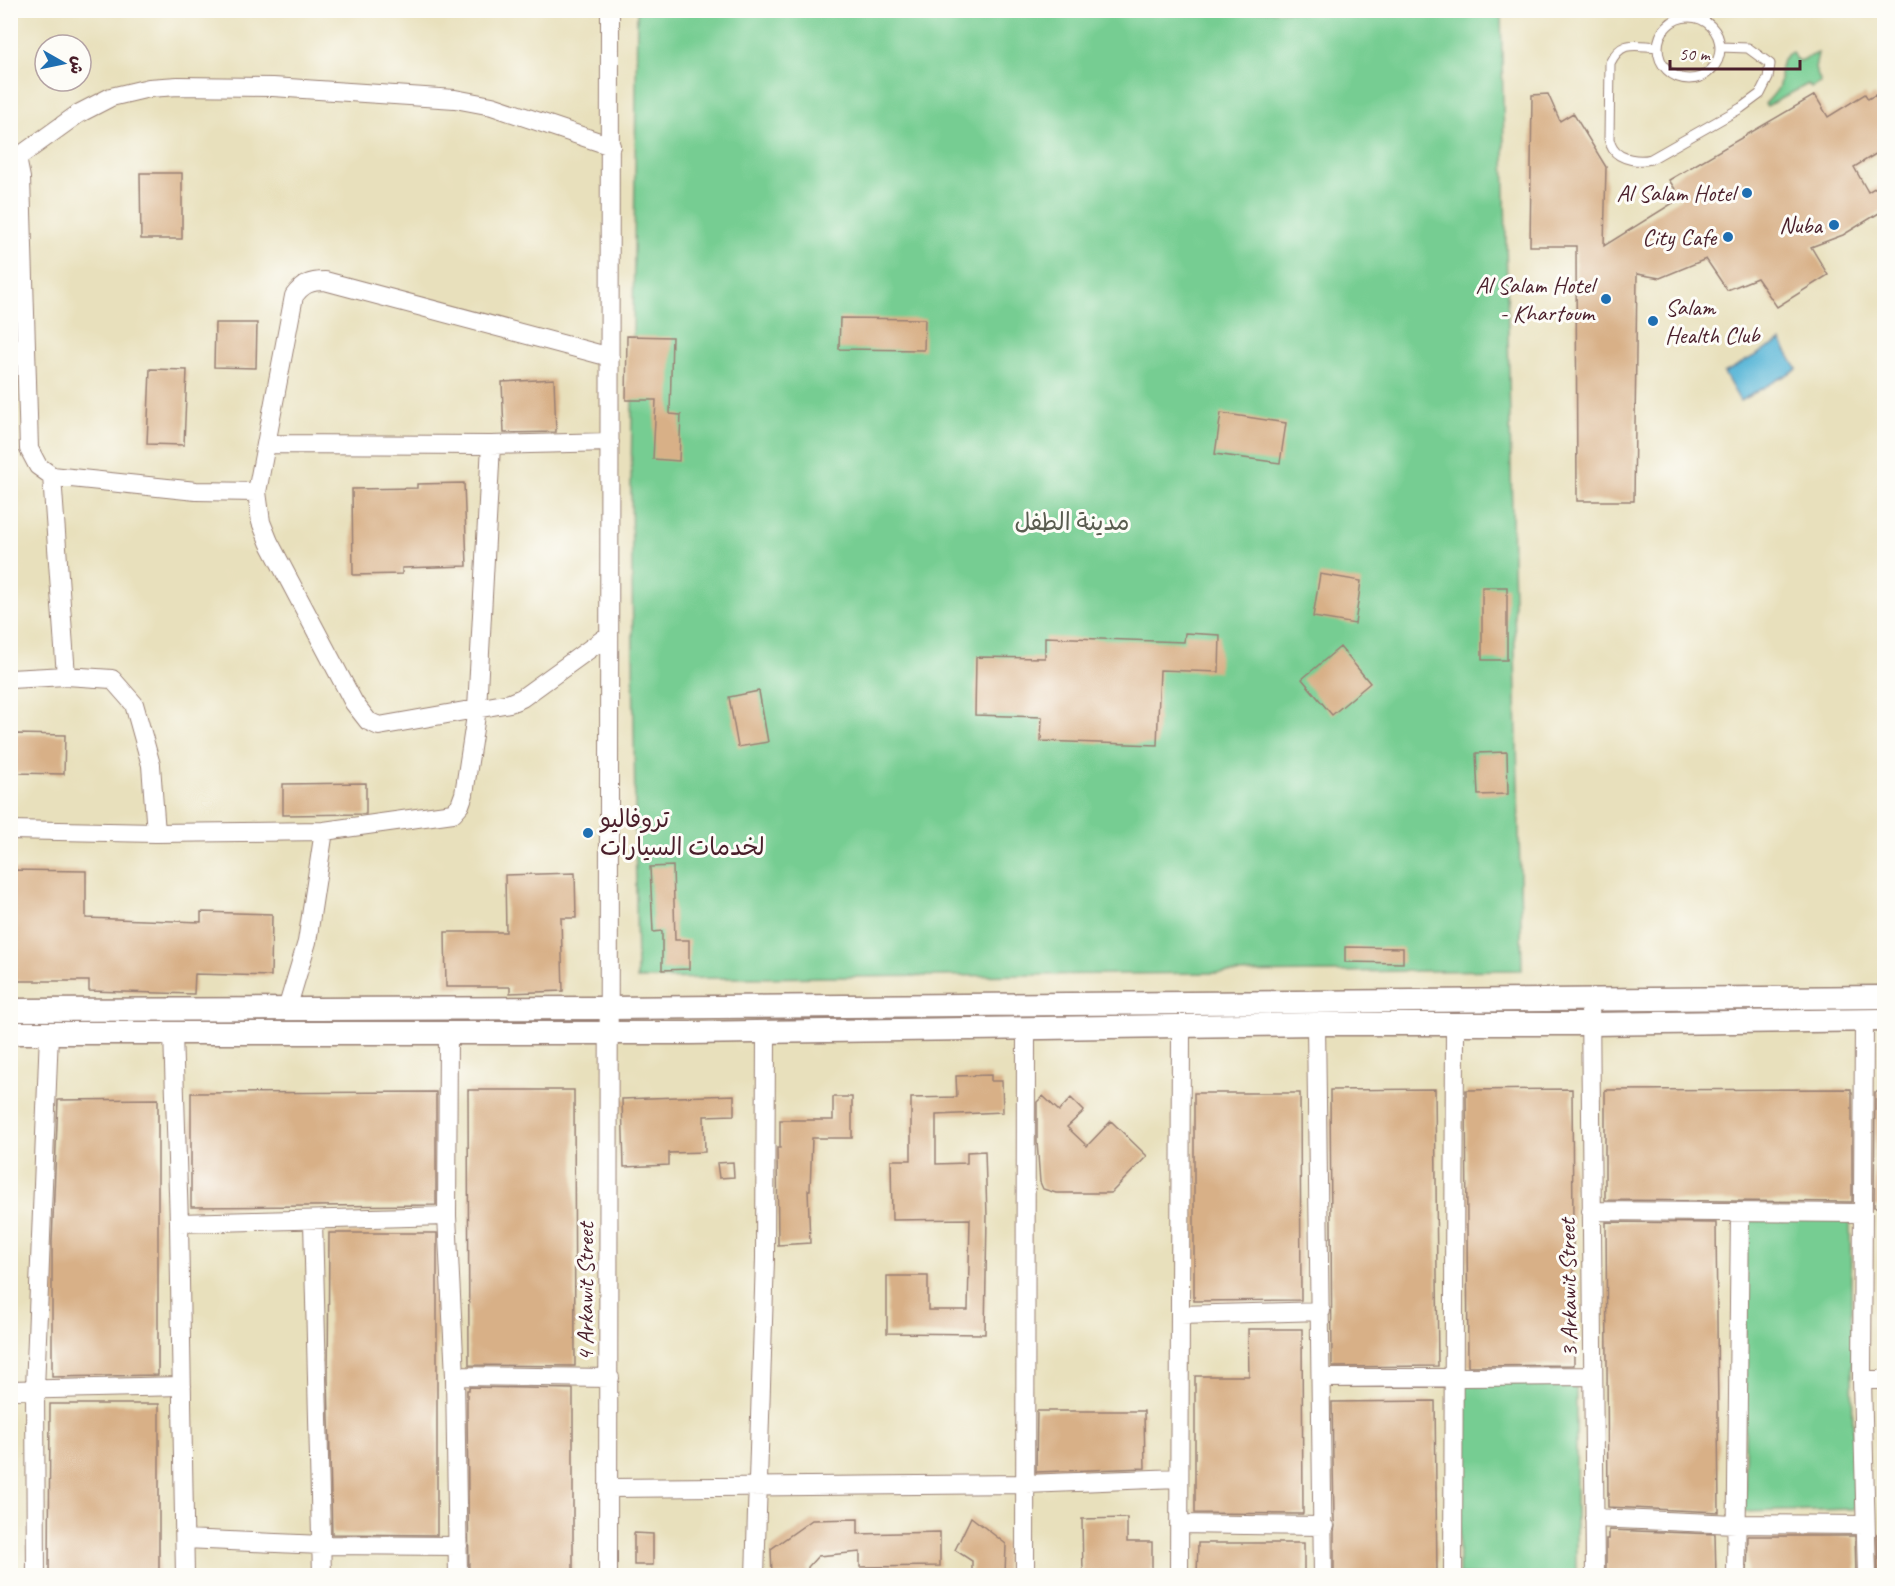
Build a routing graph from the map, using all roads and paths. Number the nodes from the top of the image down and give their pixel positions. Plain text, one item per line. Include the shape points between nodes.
1 (610, 10) edge
2 (1668, 10) edge
3 (1705, 10) edge
4 (1675, 17) edge
5 (1705, 21) junction
6 (1658, 47) junction
7 (1720, 47) junction
8 (611, 146) junction
9 (14, 154) edge
10 (610, 357) junction
11 (610, 442) junction
12 (266, 444) junction
13 (491, 445) junction
14 (52, 476) junction
15 (257, 492) junction
16 (609, 635) junction
17 (66, 676) junction
18 (10, 678) edge
19 (477, 709) junction
20 (10, 830) edge
21 (324, 831) junction
22 (156, 833) junction
23 (1884, 997) edge
24 (1590, 999) junction
25 (608, 1008) junction
26 (287, 1009) junction
27 (10, 1011) edge
28 (1874, 1020) edge
29 (1316, 1024) junction
30 (1455, 1024) junction
31 (1591, 1024) junction
32 (1181, 1027) junction
33 (1026, 1028) junction
34 (172, 1032) junction
35 (766, 1032) junction
36 (10, 1033) edge
37 (49, 1033) junction
38 (448, 1033) junction
39 (608, 1033) junction
40 (1591, 1211) junction
41 (1740, 1212) junction
42 (1863, 1213) junction
43 (447, 1216) junction
44 (313, 1221) junction
45 (179, 1223) junction
46 (1321, 1311) junction
47 (1179, 1315) junction
48 (455, 1376) junction
49 (1453, 1376) junction
50 (1592, 1376) junction
51 (610, 1378) junction
52 (1321, 1378) junction
53 (1862, 1380) junction
54 (1884, 1380) edge
55 (182, 1386) junction
56 (35, 1389) junction
57 (10, 1390) edge
58 (1178, 1478) junction
59 (1026, 1484) junction
60 (609, 1488) junction
61 (759, 1488) junction
62 (1594, 1518) junction
63 (1179, 1524) junction
64 (1736, 1524) junction
65 (1865, 1525) junction
66 (1324, 1526) junction
67 (185, 1539) junction
68 (322, 1545) junction
69 (458, 1546) junction
70 (36, 1575) edge
71 (185, 1575) edge
72 (322, 1575) edge
73 (458, 1575) edge
74 (608, 1575) edge
75 (754, 1575) edge
76 (1025, 1575) edge
77 (1179, 1575) edge
78 (1323, 1575) edge
79 (1453, 1575) edge
80 (1595, 1575) edge
81 (1736, 1575) edge
82 (1867, 1575) edge

1 - 8 street, 4 Arkawit Street
2 - 4 lane
3 - 5 lane
4 - 5 lane
4 - 6 lane via 1661,34
5 - 7 lane via 1713,28
6 - 7 lane via 1668,72 1687,80 1707,74 1719,57
6 - 7 lane via 1625,46 1610,63 1609,140 1613,151 1623,157 1651,159 1760,93 1770,64 1749,48
8 - 9 street via 492,106 455,99 273,87 178,86 111,97
8 - 10 street, 4 Arkawit Street
9 - 14 street via 21,178 29,448 38,466
10 - 11 street, 4 Arkawit Street
10 - 12 street via 325,281 312,281 294,296
11 - 13 street
11 - 16 street, 4 Arkawit Street
12 - 13 street
12 - 15 street
13 - 19 street
14 - 15 street via 196,491
14 - 17 street
15 - 19 street via 261,522 269,542 354,703 368,721 379,726
16 - 19 street via 522,698
16 - 25 street, 4 Arkawit Street
17 - 18 street
17 - 22 street via 112,680 134,704 151,765
19 - 21 street via 464,794 453,813
20 - 22 street
21 - 22 street
21 - 26 street via 307,942
23 - 24 street
24 - 25 street
24 - 31 street, 3 Arkawit Street
25 - 26 street
25 - 39 street, 4 Arkawit Street
26 - 27 street
28 - 31 street
28 - 42 street
29 - 30 street
29 - 32 street
29 - 46 street
30 - 31 street
30 - 49 street
31 - 40 street, 3 Arkawit Street
32 - 33 street
32 - 47 street
33 - 35 street
33 - 59 street
34 - 37 street
34 - 38 street
34 - 45 street
35 - 39 street
35 - 61 street
36 - 37 street
37 - 56 street
38 - 39 street
38 - 43 street
39 - 51 street, 4 Arkawit Street
40 - 41 street
40 - 50 street, 3 Arkawit Street
41 - 42 street
41 - 64 street
42 - 53 street
43 - 44 street
43 - 48 street
44 - 45 street
44 - 68 street
45 - 55 street
46 - 47 street
46 - 52 street
47 - 58 street
48 - 51 street
48 - 69 street
49 - 50 street
49 - 52 street
49 - 79 street
50 - 62 street, 3 Arkawit Street
51 - 60 street, 4 Arkawit Street
52 - 66 street
53 - 54 street
53 - 65 street
55 - 56 street
55 - 67 street
56 - 57 street
56 - 70 street
58 - 59 street
58 - 63 street
59 - 61 street
59 - 76 street
60 - 61 street
60 - 74 street, 4 Arkawit Street
61 - 75 street
62 - 64 street
62 - 80 street, 3 Arkawit Street
63 - 66 street
63 - 77 street
64 - 65 street
64 - 81 street
65 - 82 street
66 - 78 street
67 - 68 street
67 - 71 street
68 - 69 street
68 - 72 street
69 - 73 street

